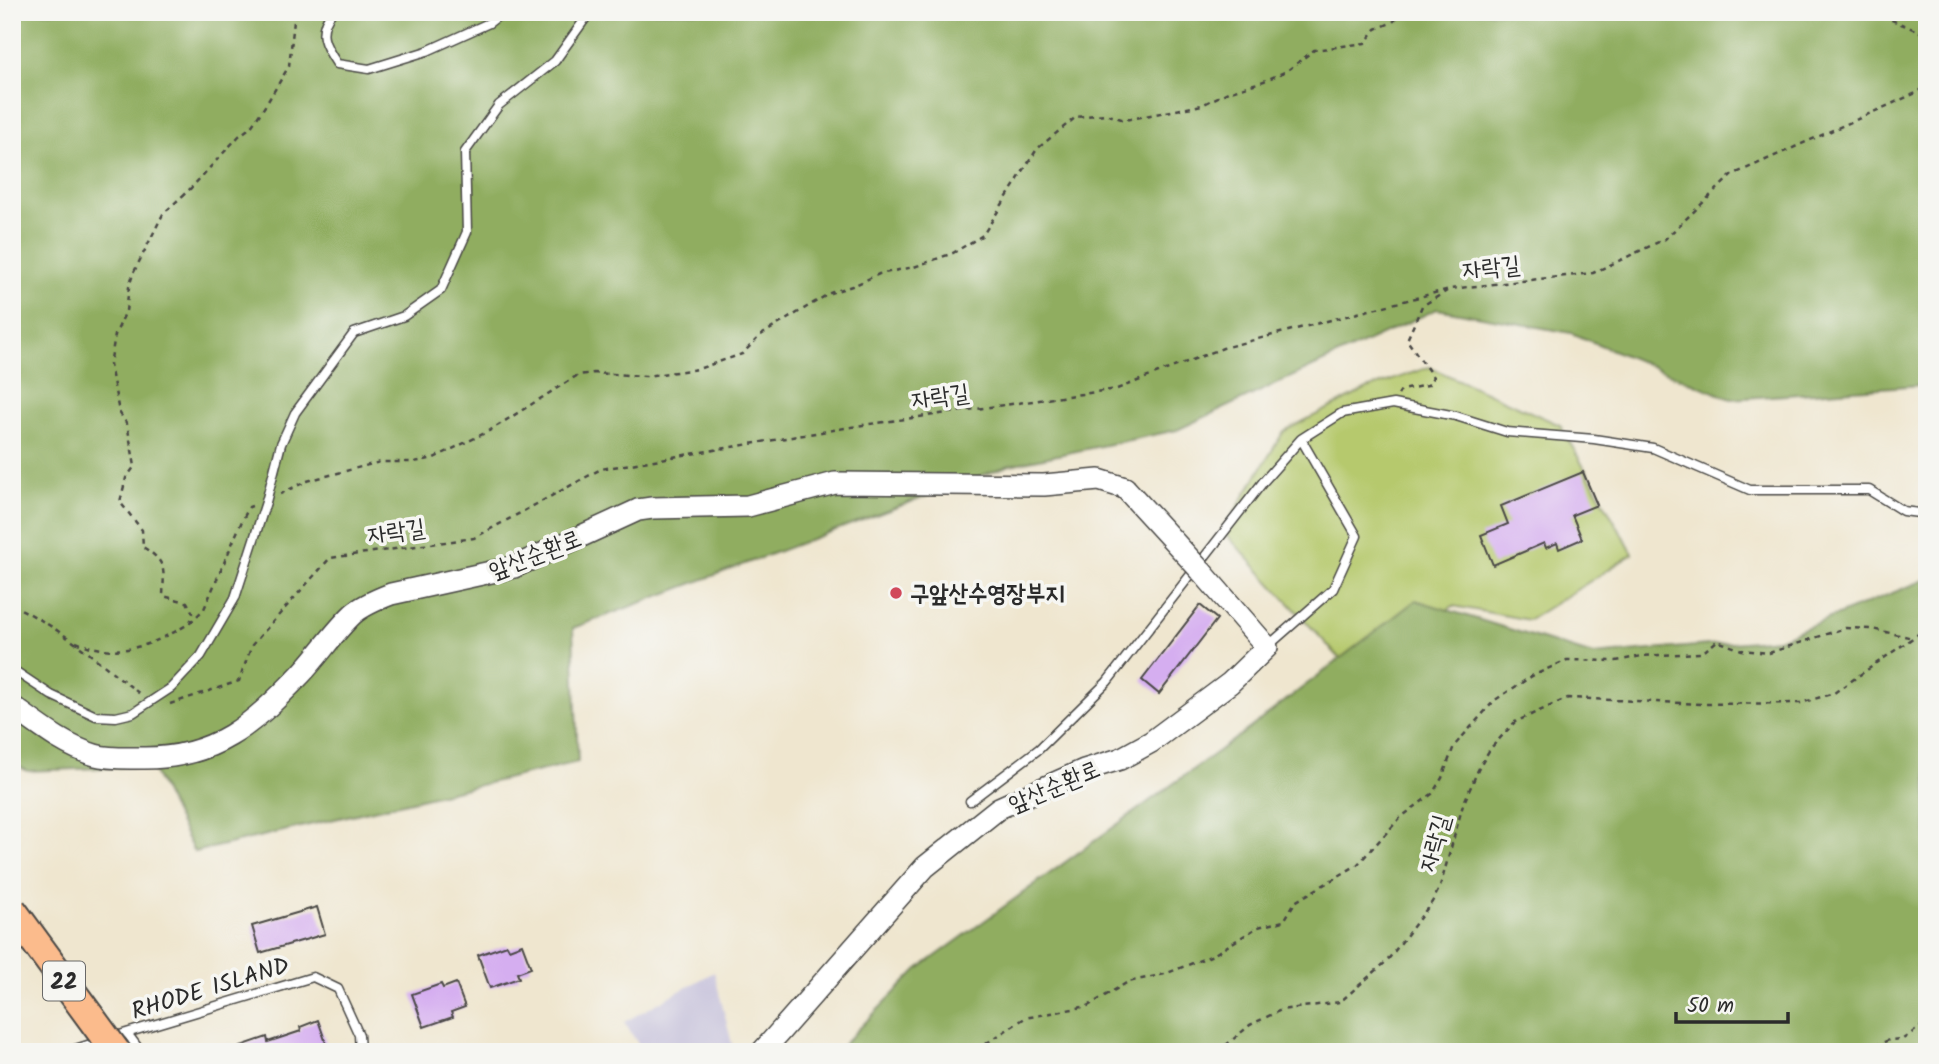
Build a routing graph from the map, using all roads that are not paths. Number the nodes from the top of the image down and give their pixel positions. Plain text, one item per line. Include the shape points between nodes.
1 (332, 12) edge
2 (503, 12) edge
3 (590, 12) edge
4 (1301, 439) junction
5 (1927, 514) edge
6 (1267, 647) junction
7 (12, 669) edge
8 (12, 706) edge
9 (970, 801) dead end
10 (12, 910) edge
11 (12, 941) edge
12 (121, 1042) edge
13 (66, 1052) edge
14 (93, 1052) edge
15 (141, 1052) edge
16 (360, 1052) edge
17 (762, 1052) edge

1 - 2 lane via 326,20 323,43 337,64 369,69 427,51
3 - 7 lane via 555,61 499,105 465,152 467,232 441,290 404,316 354,333 295,413 281,444 235,598 201,656 172,688 133,713 116,717 96,716 51,695
4 - 5 lane via 1342,413 1393,404 1507,432 1653,448 1749,490 1869,490 1903,511
4 - 6 lane via 1357,537 1333,589
4 - 9 lane via 1107,682 1039,749
6 - 8 street, 앞산순환로, bridge via 1125,488 1099,480 1044,485 835,483 748,506 639,510 514,567 376,600 354,612 274,702 206,750 168,759 95,755 62,740
6 - 17 street, 앞산순환로 via 1230,683 1151,742 999,808 925,867
10 - 12 highway, 22, bridge
11 - 14 highway, 22
12 - 13 lane, RHODE ISLAND
12 - 15 lane
12 - 16 lane, RHODE ISLAND via 313,977 338,989 359,1035

